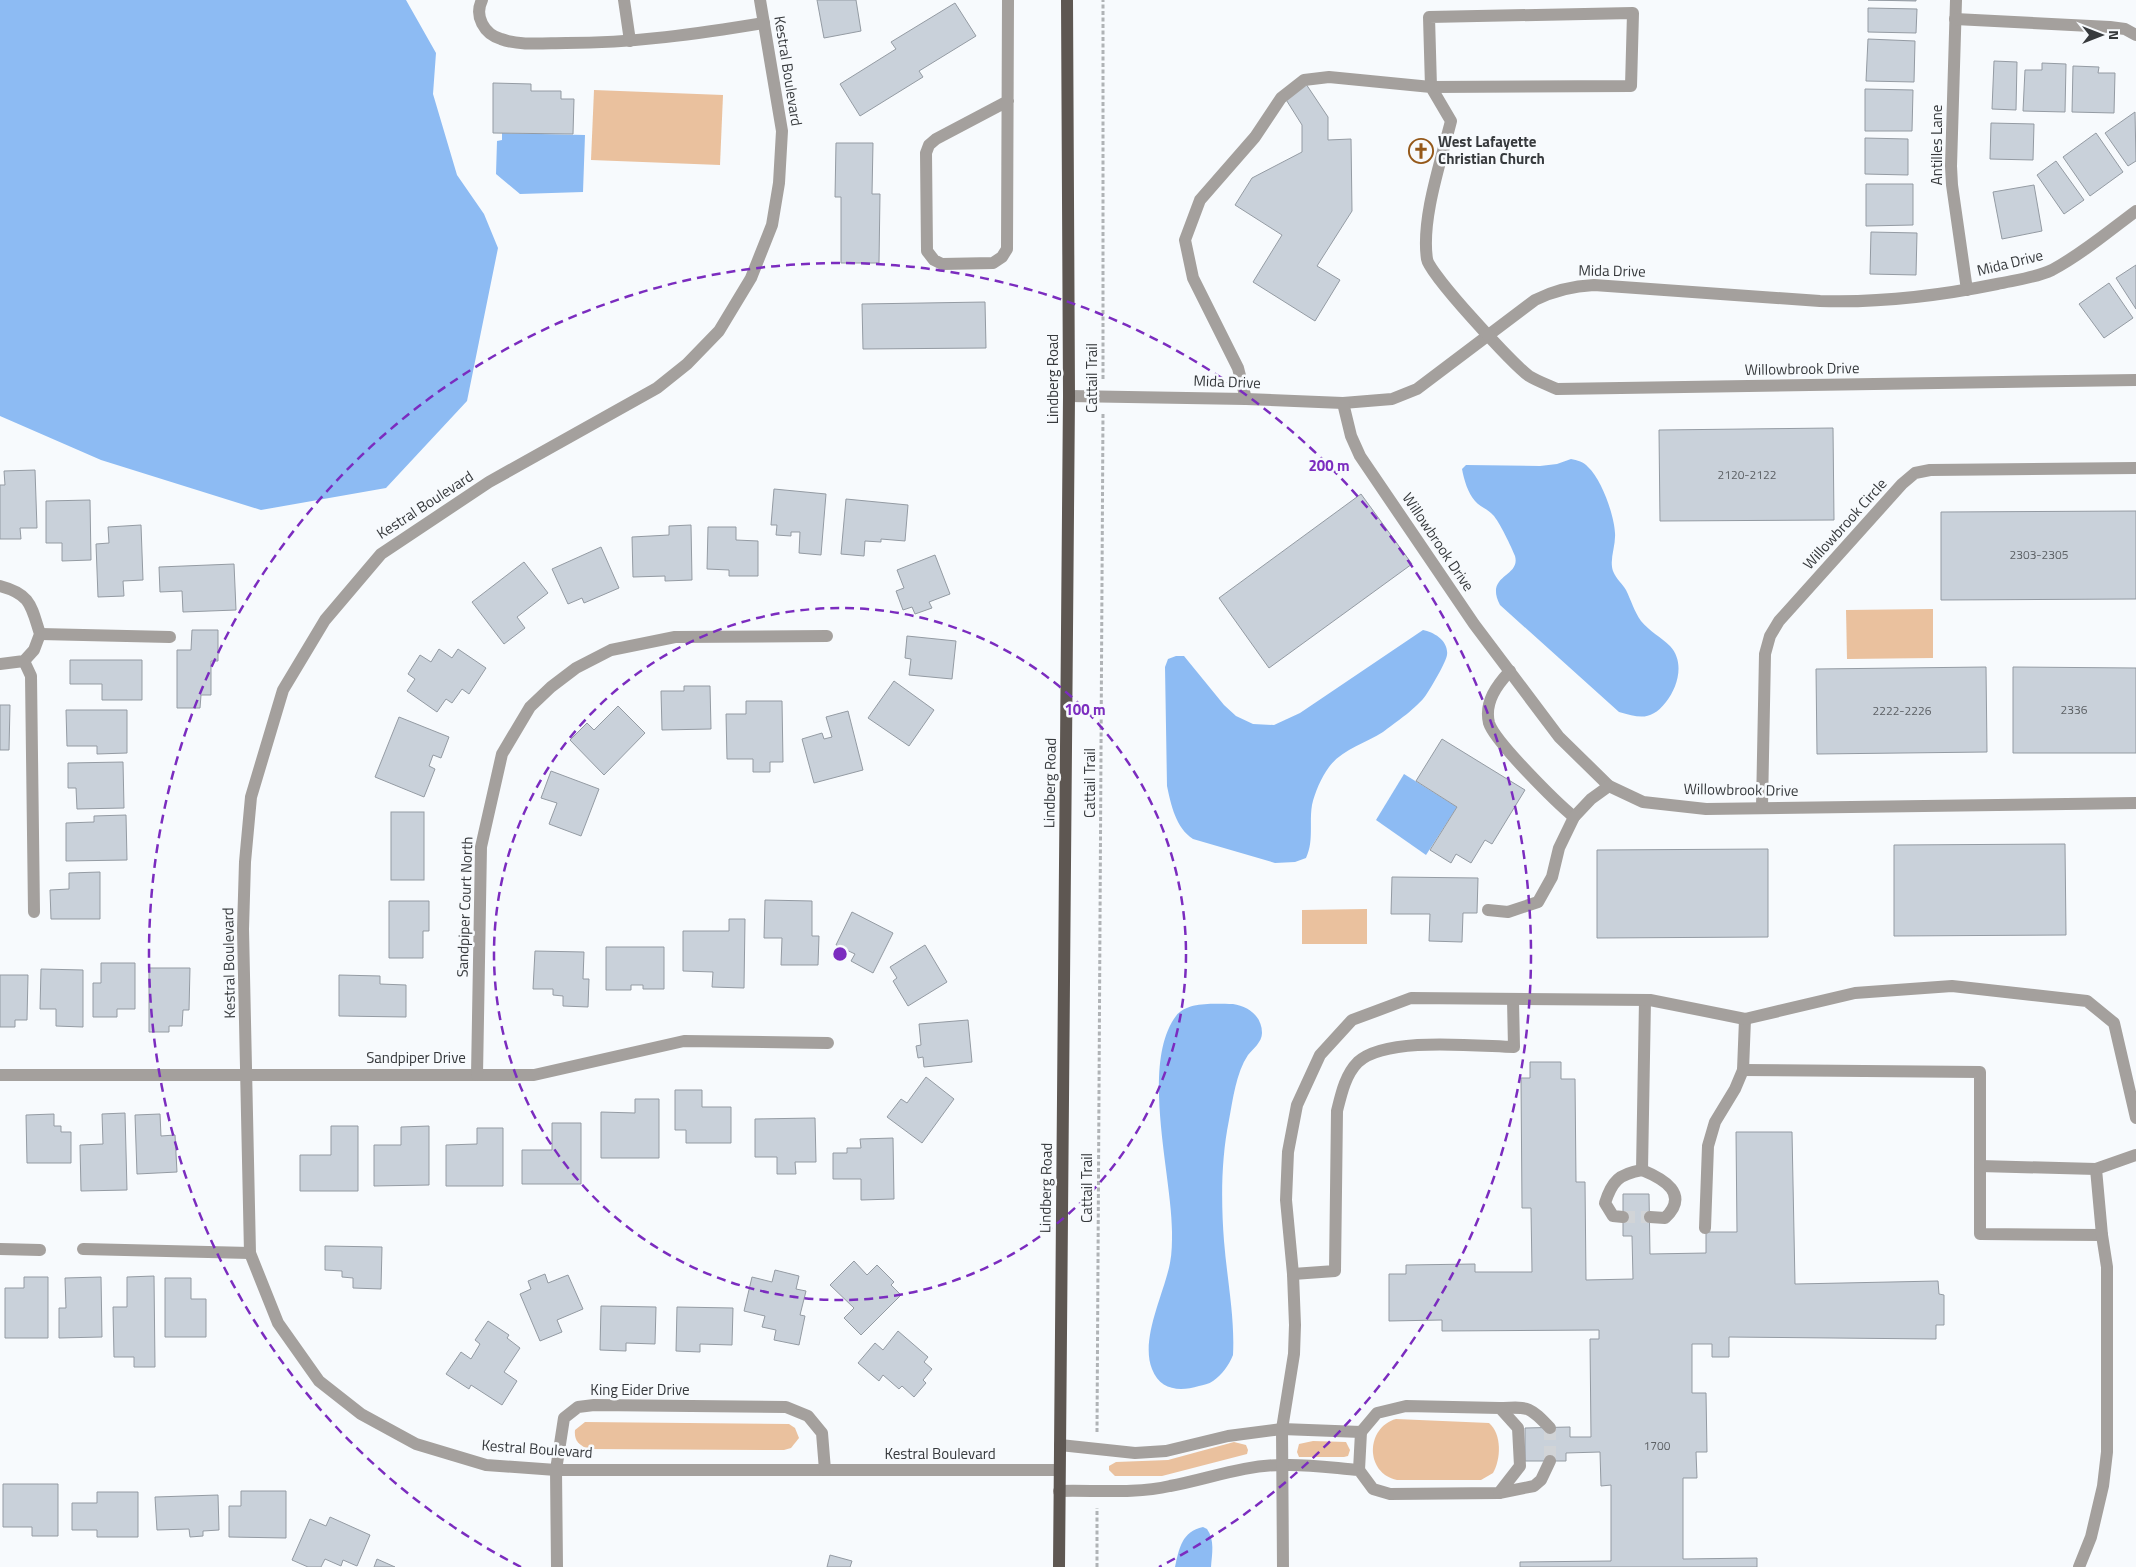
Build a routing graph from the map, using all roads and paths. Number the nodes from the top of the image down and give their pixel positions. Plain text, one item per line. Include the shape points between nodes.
1 (482, 0) edge
2 (624, 0) edge
3 (760, 0) edge
4 (1008, 0) edge
5 (1067, 0) edge
6 (1103, 0) edge
7 (1956, 0) edge
8 (1956, 20) junction
9 (764, 23) junction
10 (2136, 35) edge
11 (630, 42) junction
12 (1431, 87) junction
13 (1008, 101) junction
14 (2136, 211) edge
15 (1967, 290) junction
16 (1489, 336) junction
17 (2136, 380) edge
18 (1103, 395) junction
19 (1070, 396) junction
20 (1246, 399) junction
21 (1343, 403) junction
22 (2136, 468) edge
23 (0, 586) edge
24 (40, 634) junction
25 (827, 636) dead end
26 (170, 637) dead end
27 (24, 662) junction
28 (0, 664) edge
29 (1510, 671) junction
30 (1609, 786) junction
31 (2136, 802) edge
32 (1762, 808) junction
33 (1574, 817) junction
34 (1488, 910) dead end
35 (34, 912) dead end
36 (1513, 1000) junction
37 (1646, 1000) junction
38 (1745, 1019) junction
39 (828, 1043) dead end
40 (1743, 1070) junction
41 (247, 1074) junction
42 (477, 1074) junction
43 (0, 1075) edge
44 (2136, 1118) edge
45 (2136, 1155) edge
46 (1980, 1166) junction
47 (2096, 1169) junction
48 (1642, 1170) junction
49 (1623, 1217) tunnel mouth
50 (1650, 1217) tunnel mouth
51 (1705, 1228) dead end
52 (2102, 1235) junction
53 (0, 1249) edge
54 (83, 1249) dead end
55 (40, 1250) dead end
56 (250, 1253) junction
57 (1293, 1274) junction
58 (1500, 1408) junction
59 (1550, 1428) dead end
60 (1282, 1429) junction
61 (1361, 1432) junction
62 (1060, 1444) junction
63 (1098, 1450) junction
64 (1550, 1461) tunnel mouth
65 (1283, 1465) junction
66 (556, 1470) junction
67 (825, 1470) junction
68 (1060, 1470) junction
69 (1359, 1470) junction
70 (1098, 1490) junction
71 (1059, 1491) junction
72 (1499, 1493) junction
73 (557, 1567) edge
74 (1059, 1567) edge
75 (1097, 1567) edge
76 (1283, 1567) edge
77 (2079, 1567) edge

1 - 11 street via 478,18 499,39 546,44
2 - 11 street
3 - 9 street, Kestral Boulevard
4 - 13 street
5 - 19 main road, Lindberg Road
6 - 18 path, Cattail Trail
7 - 8 street, Antilles Lane
8 - 10 street via 2110,27
8 - 15 street, Antilles Lane via 1952,184
9 - 11 street
9 - 41 street, Kestral Boulevard via 782,131 779,183 772,225 751,278 719,331 657,388 489,482 381,554 325,620 283,690 251,797 243,929
12 - 12 street via 1631,86 1633,13 1429,17
12 - 16 street, Willowbrook Drive via 1451,121 1427,222 1427,261
12 - 20 street via 1329,77 1304,80 1280,98 1255,137 1200,200 1185,240 1193,278 1238,368
13 - 13 street via 1007,249 993,263 942,264 934,260 928,251 926,153 929,145
14 - 15 street, Mida Drive via 2051,270
15 - 16 street, Mida Drive via 1885,301 1820,302 1571,286 1535,300
16 - 17 street, Willowbrook Drive via 1531,377 1557,389
16 - 21 street, Mida Drive via 1417,389 1392,399
18 - 19 street, Mida Drive
18 - 20 street, Mida Drive
18 - 63 path, Cattail Trail
19 - 62 main road, Lindberg Road
20 - 21 street, Mida Drive
21 - 29 street, Willowbrook Drive via 1360,456 1474,624
22 - 32 street, Willowbrook Circle via 1930,470 1915,473 1902,484 1779,621 1770,636 1765,654
23 - 24 street via 17,590 26,599
24 - 26 street
24 - 27 street via 34,650
25 - 42 street, Sandpiper Court North via 675,638 610,650 576,668 530,707 502,754 481,847
27 - 28 street
27 - 35 street via 32,676
29 - 30 street, Willowbrook Drive via 1559,737
29 - 33 street via 1490,698 1489,722 1500,740 1556,802
30 - 32 street, Willowbrook Drive via 1643,802 1706,809
30 - 33 street
31 - 32 street, Willowbrook Drive
33 - 34 street via 1559,848 1552,877 1538,902 1508,912
36 - 37 street
36 - 57 street via 1411,998 1352,1020 1320,1055 1297,1105 1288,1152 1286,1200
36 - 57 street via 1514,1047 1403,1045 1383,1049 1358,1062 1342,1088 1336,1112 1335,1271
37 - 38 street
37 - 48 street
38 - 40 street
38 - 44 street via 1855,993 1952,986 2087,1001 2114,1023
39 - 42 street, Sandpiper Drive via 684,1041 534,1075
40 - 46 street via 1980,1072
40 - 51 street via 1735,1090 1714,1122 1708,1146
41 - 42 street, Sandpiper Drive
41 - 43 street, Sandpiper Drive
41 - 56 street, Kestral Boulevard
45 - 47 street
46 - 47 street
46 - 52 street via 1980,1234
47 - 52 street
48 - 49 street via 1629,1172 1611,1185 1605,1203 1613,1216
48 - 50 street via 1672,1187 1676,1201 1673,1211 1665,1218
52 - 77 street via 2107,1267 2107,1452 2091,1537
53 - 55 street
54 - 56 street
56 - 66 street, Kestral Boulevard via 278,1323 319,1381 361,1414 416,1444 486,1465
57 - 60 street via 1294,1354
58 - 59 street via 1525,1407
58 - 61 street via 1406,1406 1377,1413
58 - 72 street via 1518,1428 1520,1466
60 - 61 street
60 - 63 street via 1228,1436 1166,1451
60 - 65 street
61 - 69 street
62 - 63 street
62 - 68 main road, Lindberg Road
64 - 72 street via 1542,1480 1534,1486
65 - 69 street
65 - 70 street via 1217,1474 1169,1487
65 - 76 street
66 - 67 street, Kestral Boulevard
66 - 67 street, King Eider Drive via 564,1418 578,1407 594,1405 786,1407 808,1416 822,1433
66 - 73 street, King Eider Drive
67 - 68 street, Kestral Boulevard
68 - 71 main road, Lindberg Road
69 - 72 street via 1373,1489 1390,1494
70 - 71 street
70 - 75 path
71 - 74 main road, Lindberg Road

